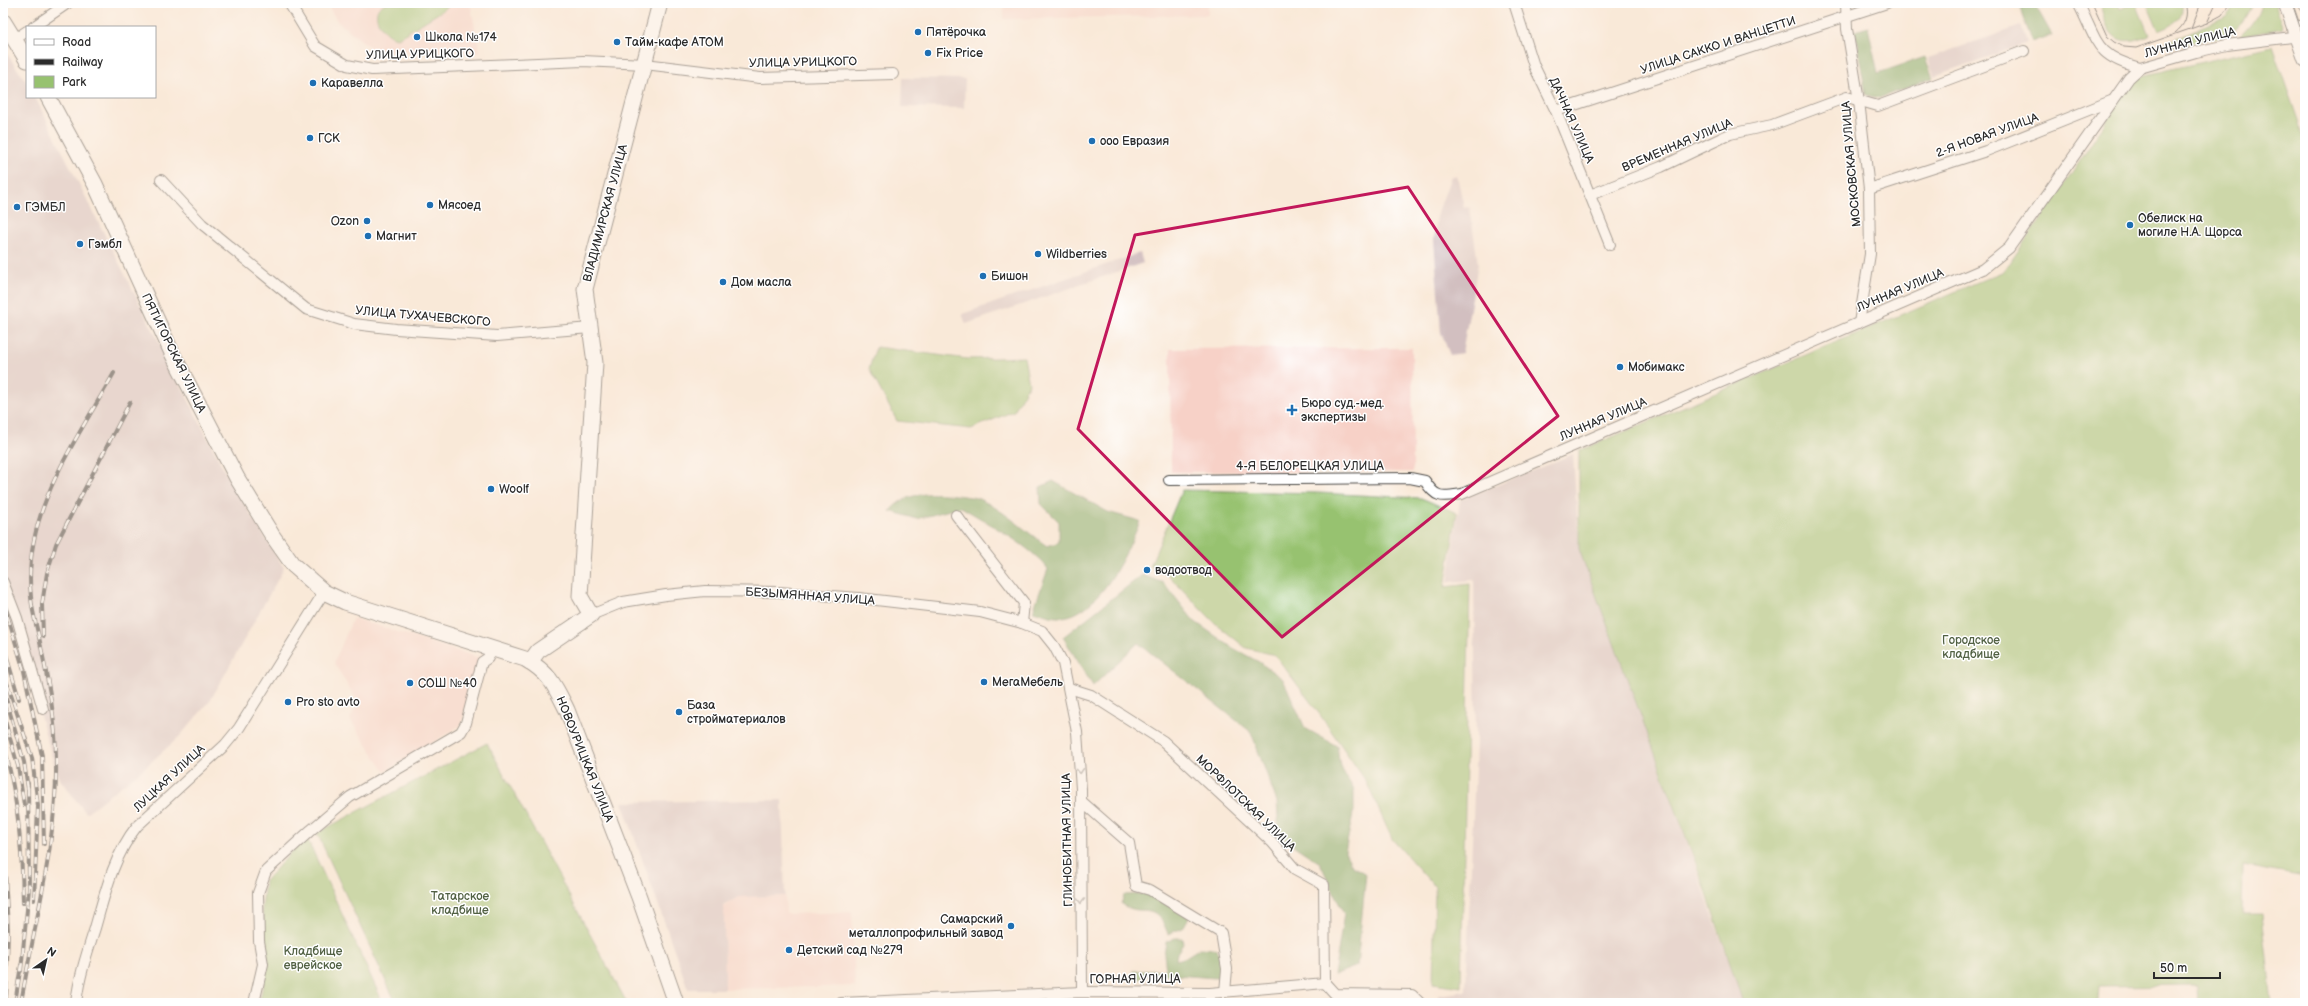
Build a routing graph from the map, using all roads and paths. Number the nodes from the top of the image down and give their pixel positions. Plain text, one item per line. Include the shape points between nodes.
1 (68, 3) edge
2 (289, 3) edge
3 (660, 3) edge
4 (1514, 3) edge
5 (1846, 3) edge
6 (1887, 3) edge
7 (2078, 3) edge
8 (2285, 3) edge
9 (1846, 17) junction
10 (3, 21) edge
11 (34, 26) edge
12 (2300, 29) edge
13 (21, 35) edge
14 (2024, 51) dead end
15 (26, 56) edge
16 (2305, 60) edge
17 (645, 64) junction
18 (2140, 68) junction
19 (893, 74) dead end
20 (49, 98) edge
21 (1859, 101) junction
22 (2112, 101) junction
23 (1556, 112) junction
24 (161, 180) dead end
25 (1869, 189) junction
26 (1590, 195) junction
27 (1610, 245) dead end
28 (1859, 323) junction
29 (590, 328) junction
30 (1169, 480) dead end
31 (1442, 497) joint
32 (956, 515) dead end
33 (3, 582) edge
34 (324, 592) junction
35 (591, 615) junction
36 (1022, 623) junction
37 (491, 648) junction
38 (530, 662) junction
39 (1069, 688) junction
40 (43, 709) dead end
41 (1081, 801) junction
42 (1325, 983) junction
43 (1082, 992) junction
44 (1226, 992) junction
45 (1210, 998) edge
46 (1016, 999) edge
47 (1334, 999) edge
48 (1420, 1002) edge
49 (76, 1003) edge
50 (254, 1003) edge
51 (676, 1003) edge
52 (841, 1003) edge

1 - 11 street
2 - 17 street, УЛИЦА УРИЦКОГО via 315,46 347,65 372,70 583,61
3 - 17 main road, ВЛАДИМИРСКАЯ УЛИЦА
4 - 23 street, ДАЧНАЯ УЛИЦА via 1534,66
5 - 9 street, МОСКОВСКАЯ УЛИЦА
6 - 9 street, УЛИЦА САККО И ВАНЦЕТТИ
7 - 18 street via 2100,50 2120,63
8 - 12 street
9 - 21 street, МОСКОВСКАЯ УЛИЦА
9 - 23 street, УЛИЦА САККО И ВАНЦЕТТИ
10 - 13 main road
12 - 16 street
12 - 18 street, ЛУННАЯ УЛИЦА via 2292,37 2227,45
13 - 15 main road
14 - 21 street, ВРЕМЕННАЯ УЛИЦА via 1878,106
17 - 19 street, УЛИЦА УРИЦКОГО via 760,78
17 - 29 main road, ВЛАДИМИРСКАЯ УЛИЦА via 585,290
18 - 22 street, ЛУННАЯ УЛИЦА
20 - 34 main road, ПЯТИГОРСКАЯ УЛИЦА via 95,184 172,353 238,478 293,565
21 - 25 street, МОСКОВСКАЯ УЛИЦА
21 - 26 street, ВРЕМЕННАЯ УЛИЦА via 1847,97 1772,125 1730,134 1661,167
22 - 25 street, 2-Я НОВАЯ УЛИЦА via 1986,151
22 - 28 street, ЛУННАЯ УЛИЦА via 2009,248 1983,269
23 - 26 street, ДАЧНАЯ УЛИЦА
24 - 29 street, УЛИЦА ТУХАЧЕВСКОГО via 202,224 306,309 354,324 396,330 498,336
25 - 28 street, МОСКОВСКАЯ УЛИЦА via 1870,254
26 - 27 street, ДАЧНАЯ УЛИЦА
28 - 31 street, ЛУННАЯ УЛИЦА via 1462,494
29 - 35 main road, ВЛАДИМИРСКАЯ УЛИЦА via 595,363 580,596
30 - 31 street, 4-Я БЕЛОРЕЦКАЯ УЛИЦА via 1410,478 1425,481 1432,492
32 - 36 street via 1024,603
33 - 40 street via 17,618
34 - 37 main road, НОВОУРИЦКАЯ УЛИЦА via 352,604
34 - 49 street, ЛУЦКАЯ УЛИЦА via 239,728 127,838 116,861 101,906 84,963
35 - 36 street, БЕЗЫМЯННАЯ УЛИЦА via 622,602 666,595 705,591 779,592 980,612
35 - 38 main road, БЕЗЫМЯННАЯ УЛИЦА via 538,651
36 - 39 street, БЕЗЫМЯННАЯ УЛИЦА via 1042,631 1054,646 1064,663
37 - 38 main road, НОВОУРИЦКАЯ УЛИЦА
37 - 50 street via 488,658 482,662 466,723 461,732 350,797 266,871 258,893 259,941 263,964
38 - 51 main road, НОВОУРИЦКАЯ УЛИЦА via 545,672 555,684 567,710 639,897
39 -> 41 street, ГЛИНОБИТНАЯ УЛИЦА via 1077,732
39 - 42 street, МОРФЛОТСКАЯ УЛИЦА via 1091,695 1163,741 1272,842 1295,869 1324,885
41 -> 43 street, ГЛИНОБИТНАЯ УЛИЦА
41 - 44 street via 1129,843 1136,886 1150,890 1221,933 1227,969
42 - 44 street, ГОРНАЯ УЛИЦА
42 - 47 street
43 - 45 street, ГОРНАЯ УЛИЦА
43 - 46 street, ГОРНАЯ УЛИЦА
44 - 45 street, ГОРНАЯ УЛИЦА
46 - 52 street, ГОРНАЯ УЛИЦА
47 - 48 street via 1412,995

